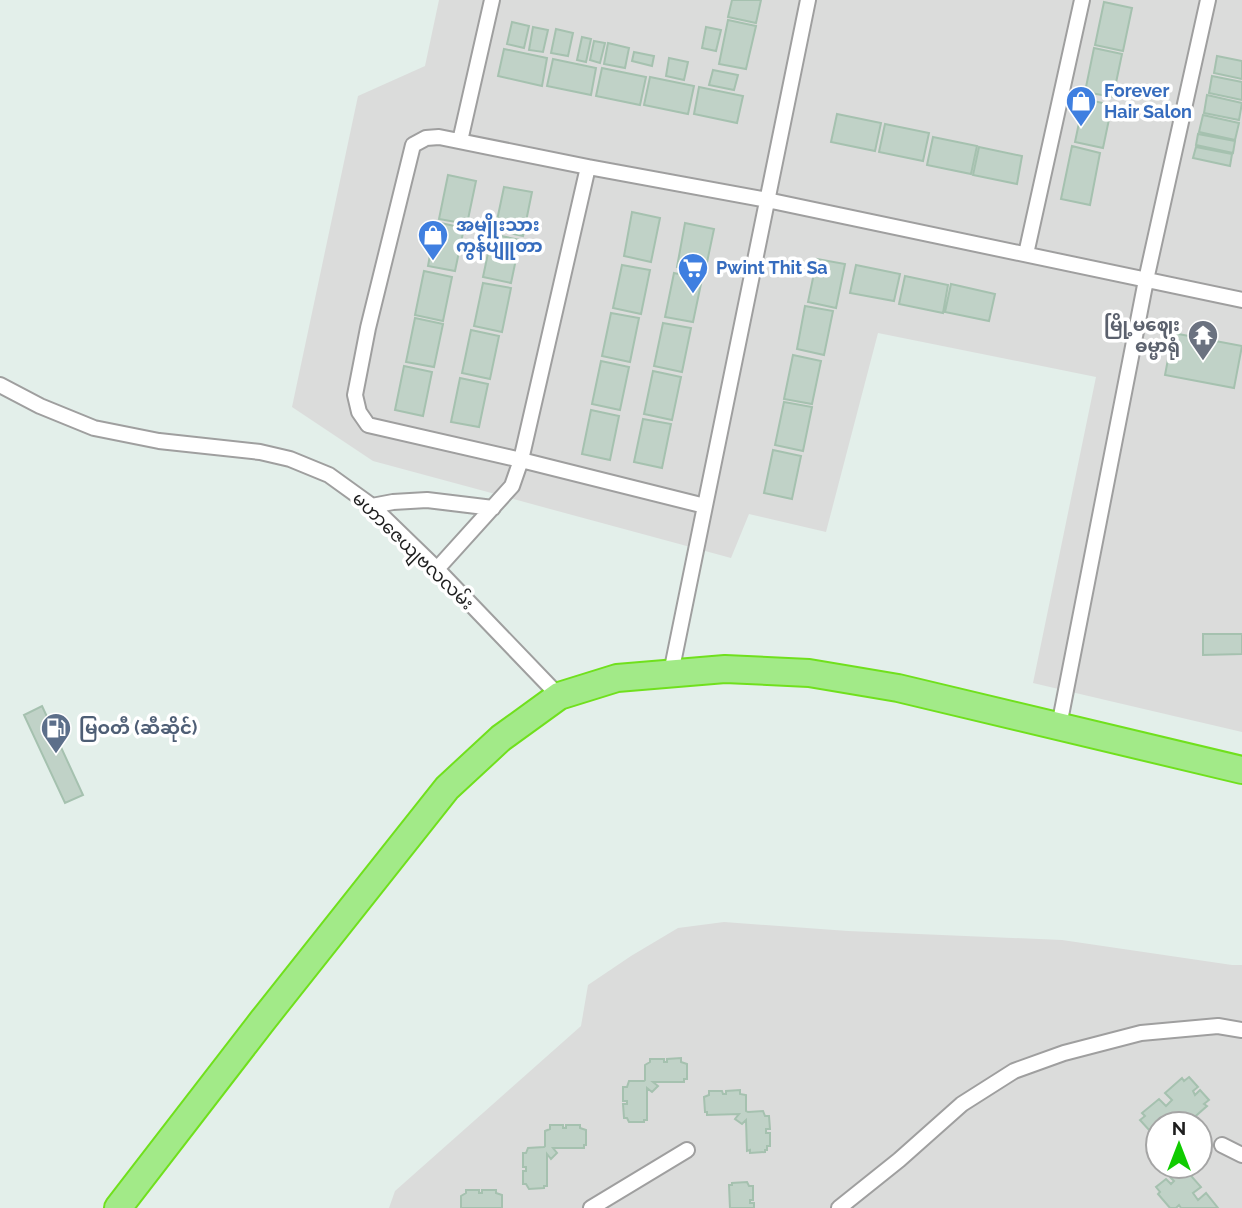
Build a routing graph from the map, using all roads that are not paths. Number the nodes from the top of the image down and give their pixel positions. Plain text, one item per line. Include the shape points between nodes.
1 (492, 0) edge
2 (808, 0) edge
3 (1082, 0) edge
4 (1208, 0) edge
5 (460, 141) junction
6 (588, 167) junction
7 (767, 200) junction
8 (1026, 254) junction
9 (1146, 279) junction
10 (1242, 300) edge
11 (0, 385) edge
12 (521, 460) junction
13 (372, 506) junction
14 (705, 506) junction
15 (493, 508) junction
16 (437, 569) junction
17 (671, 673) junction
18 (559, 696) junction
19 (1059, 726) junction
20 (1242, 770) edge
21 (1242, 1030) edge
22 (1222, 1145) dead end
23 (687, 1150) dead end
24 (1242, 1155) edge
25 (118, 1208) edge
26 (591, 1208) edge
27 (839, 1208) edge

1 - 5 street
2 - 7 street
3 - 8 street
4 - 9 street
5 - 6 street
5 - 12 street via 426,138 413,145 355,395 368,425
6 - 7 street
6 - 12 street
7 - 8 street
7 - 14 street
8 - 9 street
9 - 10 street
9 - 19 street
11 - 13 street, မဟာဇေယျဗလလမ်း via 94,428 290,459 329,475
12 - 14 street
12 - 15 street via 512,486
13 - 15 street via 427,500
13 - 16 street, မဟာဇေယျဗလလမ်း
14 - 17 street
15 - 16 street
16 - 18 street, မဟာဇေယျဗလလမ်း
17 - 18 highway via 617,678
17 - 19 highway via 724,669 809,673 898,688
18 - 25 highway via 501,738 446,788
19 - 20 highway
21 - 27 street via 1218,1026 1141,1033 1014,1071 962,1104
22 - 24 street
23 - 26 street

